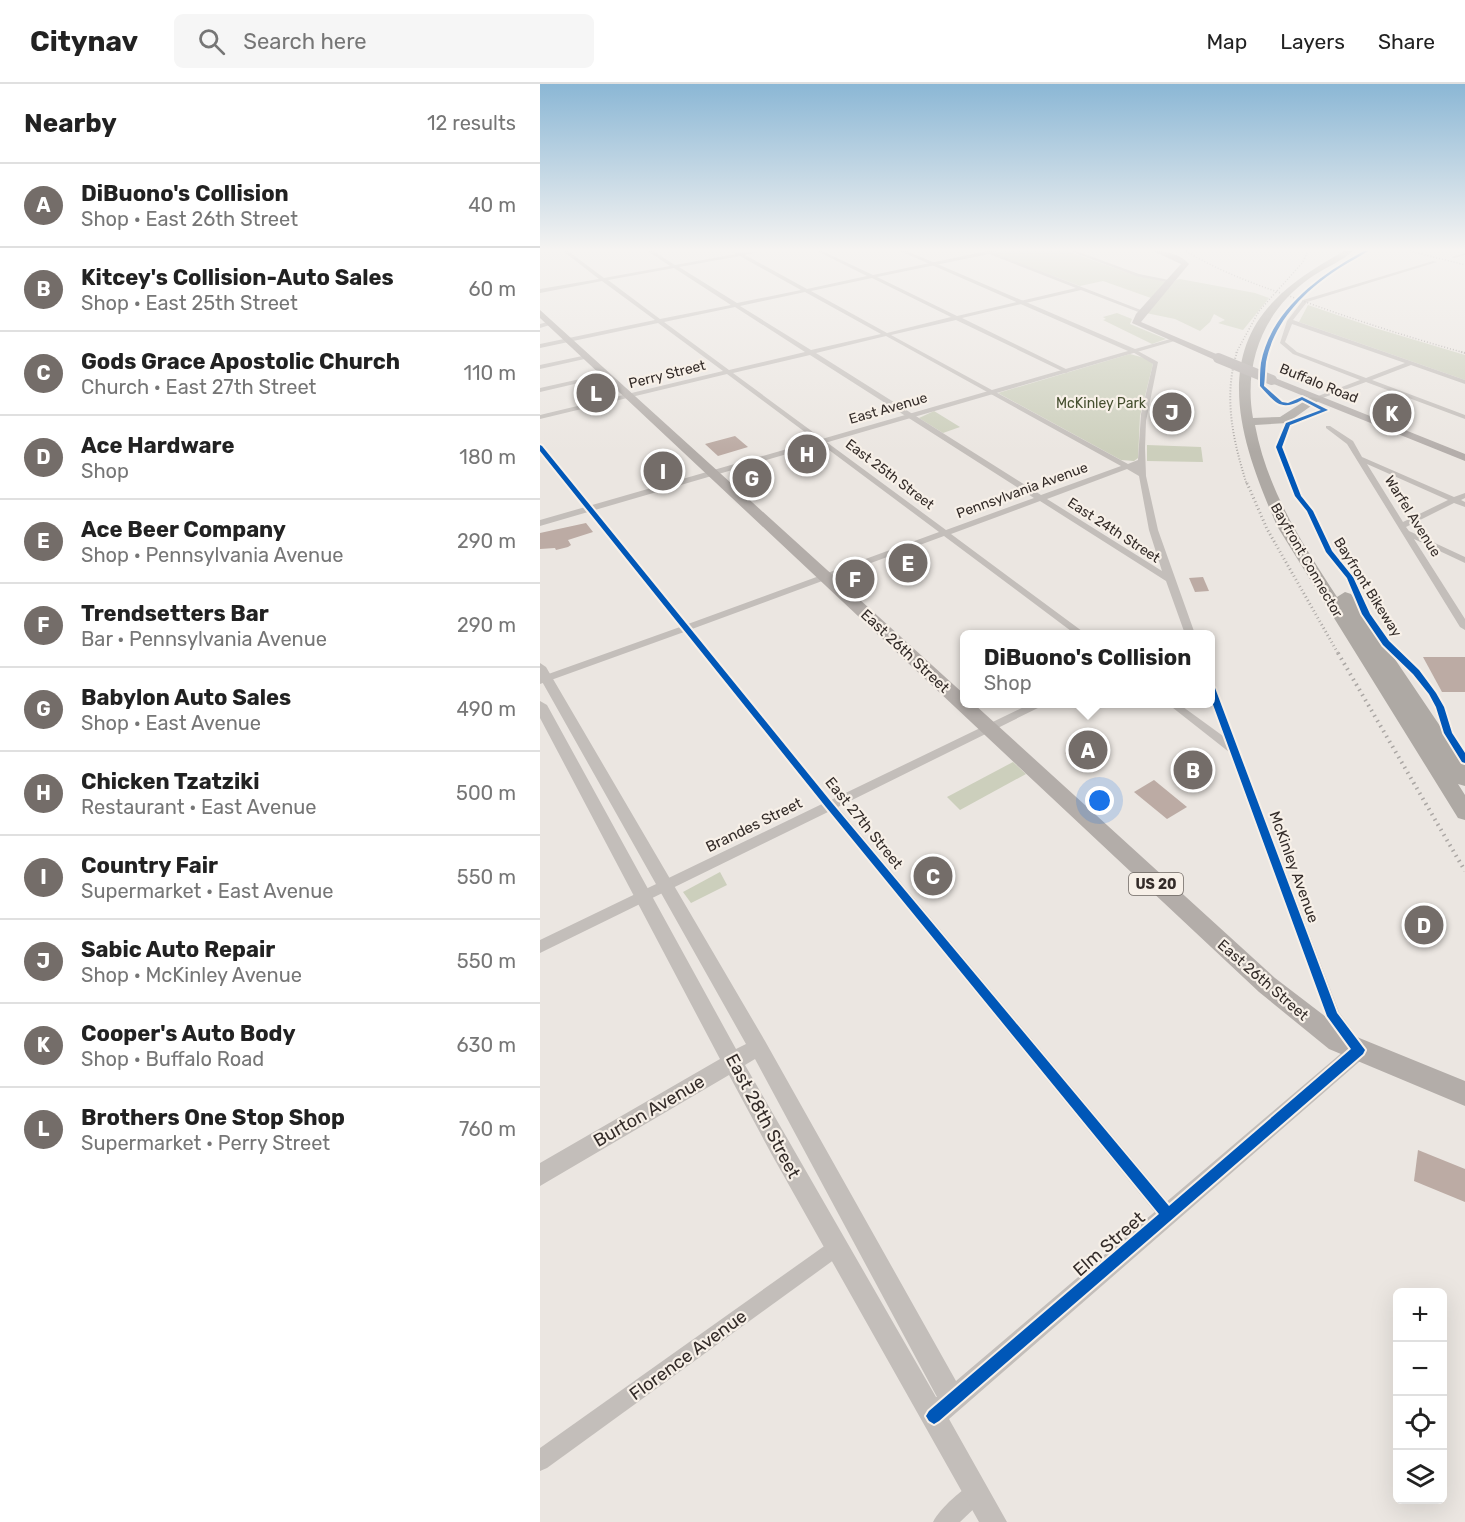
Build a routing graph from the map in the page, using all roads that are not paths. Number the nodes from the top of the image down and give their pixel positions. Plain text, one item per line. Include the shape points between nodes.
1 (546, 318) edge
2 (655, 318) edge
3 (673, 318) edge
4 (757, 318) edge
5 (856, 318) edge
6 (950, 318) edge
7 (957, 318) edge
8 (1058, 318) edge
9 (1138, 318) edge
10 (1265, 318) edge
11 (1292, 318) edge
12 (659, 321) junction
13 (1290, 321) junction
14 (552, 323) junction
15 (540, 326) edge
16 (885, 334) junction
17 (569, 339) junction
18 (1174, 340) junction
19 (540, 345) edge
20 (1134, 351) junction
21 (811, 352) junction
22 (587, 357) junction
23 (1412, 363) junction
24 (540, 367) edge
25 (1066, 371) junction
26 (728, 372) junction
27 (607, 375) junction
28 (1365, 380) junction
29 (1465, 382) edge
30 (540, 390) edge
31 (991, 392) junction
32 (629, 396) junction
33 (1315, 399) junction
34 (911, 416) junction
35 (540, 417) edge
36 (1465, 417) edge
37 (1254, 418) junction
38 (1329, 428) dead end
39 (821, 441) junction
40 (540, 447) edge
41 (1465, 458) edge
42 (1361, 459) junction
43 (1142, 461) junction
44 (1128, 466) junction
45 (713, 473) junction
46 (1143, 475) junction
47 (1465, 495) edge
48 (1042, 498) junction
49 (1454, 500) junction
50 (1465, 505) edge
51 (590, 508) junction
52 (540, 523) edge
53 (1405, 529) junction
54 (945, 534) junction
55 (1465, 560) edge
56 (825, 577) junction
57 (1170, 580) junction
58 (1465, 627) edge
59 (686, 628) junction
60 (1075, 630) edge
61 (1186, 630) edge
62 (542, 676) edge
63 (1215, 698) edge
64 (960, 703) edge
65 (540, 705) edge
66 (966, 708) edge
67 (1030, 708) edge
68 (1178, 708) edge
69 (987, 728) junction
70 (1235, 750) junction
71 (1465, 778) edge
72 (829, 805) junction
73 (1465, 812) edge
74 (664, 885) junction
75 (643, 896) junction
76 (540, 947) edge
77 (758, 1047) junction
78 (1359, 1050) junction
79 (734, 1061) junction
80 (1465, 1094) edge
81 (540, 1175) edge
82 (1168, 1215) junction
83 (836, 1248) junction
84 (943, 1408) junction
85 (540, 1461) edge
86 (977, 1492) junction
87 (944, 1522) edge
88 (993, 1522) edge

1 - 14 main road, East 26th Street / US 20
2 - 12 street, East 25th Street
3 - 12 street
4 - 21 street, East 24th Street
5 - 16 street
6 - 16 street, Perry Street
7 - 25 street
8 - 20 street
9 - 18 main road, Buffalo Road via 1137,324
10 - 37 highway, Bayfront Connector via 1244,374
11 - 13 street
12 - 17 street
12 - 26 street, East 25th Street
13 - 23 street
13 - 28 street via 1282,340 1285,348
14 - 15 street
14 - 17 main road, East 26th Street / US 20
16 - 21 street, Perry Street
16 - 31 street
17 - 19 street
17 - 22 main road, East 26th Street / US 20
18 - 20 street, East Avenue
18 - 33 main road, Buffalo Road, bridge
20 - 25 street, East Avenue
20 - 43 street via 1156,363 1142,422
21 - 26 street, Perry Street
21 - 34 street, East 24th Street
22 - 24 street
22 - 27 main road, East 26th Street / US 20
23 - 28 street
23 - 29 street
25 - 31 street, East Avenue
26 - 32 street, Perry Street
26 - 39 street, East 25th Street
27 - 30 street
27 - 32 main road, East 26th Street / US 20
28 - 33 street
28 - 36 street
31 - 34 street, East Avenue
31 - 44 street
32 - 35 street, Perry Street
32 - 45 main road, East 26th Street / US 20
33 - 37 highway via 1278,422
33 - 41 main road, Buffalo Road
34 - 39 street, East Avenue
34 - 48 street, East 24th Street
37 - 71 highway, Bayfront Connector via 1297,524
37 - 73 highway, Bayfront Connector via 1262,477 1284,526
38 - 42 street, Warfel Avenue via 1346,437
39 - 45 street, East Avenue
39 - 54 street, East 25th Street
40 - 51 street, East 27th Street
42 - 49 street
42 - 53 street, Warfel Avenue
43 - 44 street, Pennsylvania Avenue
43 - 46 street
44 - 46 street
44 - 48 street, Pennsylvania Avenue
45 - 51 street, East Avenue
45 - 56 main road, East 26th Street / US 20
46 - 57 street via 1154,531
47 - 49 street
48 - 54 street, Pennsylvania Avenue
48 - 57 street, East 24th Street
49 - 50 street
49 - 53 street
51 - 52 street, East Avenue
51 - 59 street, East 27th Street
53 - 55 street
53 - 58 street, Warfel Avenue
54 - 56 street, Pennsylvania Avenue
54 - 60 street, East 25th Street
56 - 59 street, Pennsylvania Avenue
56 - 64 main road, East 26th Street / US 20
57 - 61 street
59 - 62 street, Pennsylvania Avenue
59 - 72 street, East 27th Street
62 - 74 street, East 28th Street
63 - 70 street, McKinley Avenue
65 - 75 street, East 28th Street
66 - 69 main road, East 26th Street / US 20
67 - 69 street, Brandes Street
68 - 70 street
69 - 72 street, Brandes Street
69 - 78 main road, East 26th Street / US 20 via 1258,977 1329,1036
70 - 78 street, McKinley Avenue via 1333,1016
72 - 74 street, Brandes Street
72 - 82 street, East 27th Street
74 - 75 street, Brandes Street
74 - 77 street, East 28th Street
75 - 76 street, Brandes Street
75 - 79 street, East 28th Street
77 - 79 street, Burton Avenue
77 - 84 street, East 28th Street
78 - 80 main road, US 20
78 - 82 street, Elm Street
79 - 81 street, Burton Avenue
79 - 83 street, East 28th Street
82 - 84 street, Elm Street
83 - 84 street, East 28th Street
83 - 85 street, Florence Avenue
84 - 86 street, East 28th Street
86 - 87 street
86 - 88 street, East 28th Street

